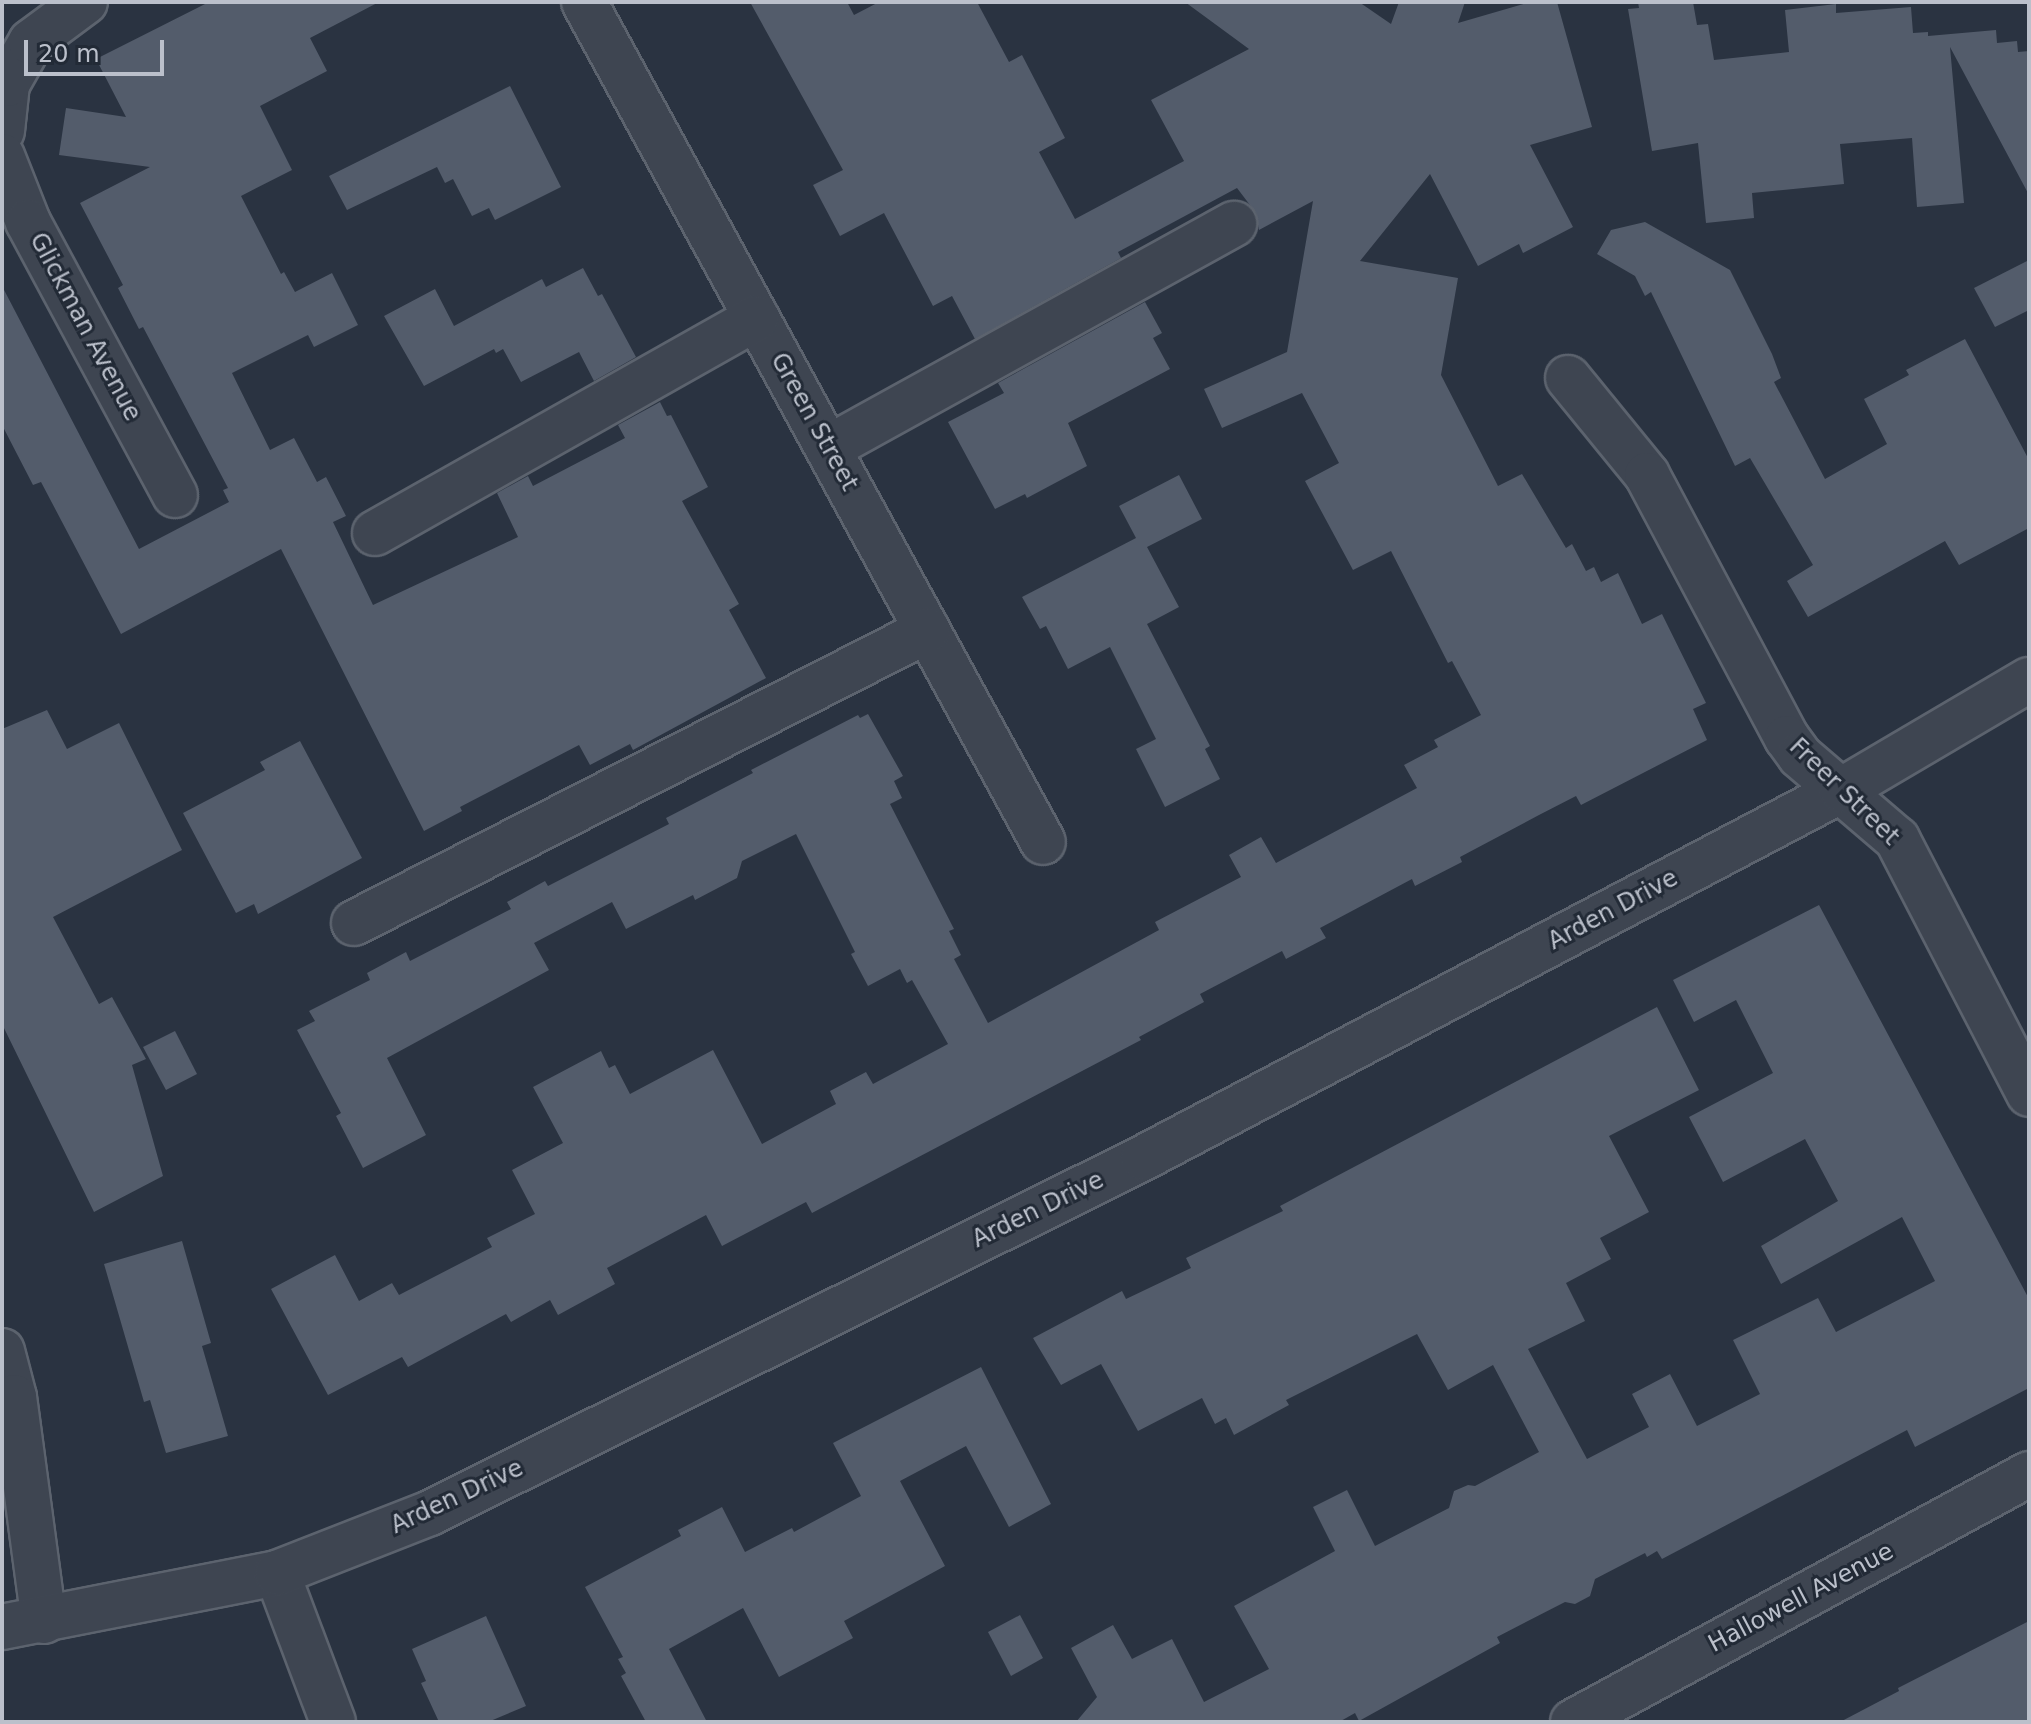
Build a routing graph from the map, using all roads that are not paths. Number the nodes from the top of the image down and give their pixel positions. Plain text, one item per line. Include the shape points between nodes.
1 (85, 2) edge
2 (584, 2) edge
3 (2, 131) edge
4 (2, 156) edge
5 (1234, 224) dead end
6 (757, 318) junction
7 (1568, 378) dead end
8 (828, 448) junction
9 (175, 495) dead end
10 (375, 533) dead end
11 (928, 630) junction
12 (2029, 680) edge
13 (1842, 790) junction
14 (1043, 842) dead end
15 (354, 923) dead end
16 (2029, 1094) edge
17 (2, 1351) edge
18 (2029, 1474) edge
19 (277, 1573) junction
20 (23, 1624) edge
21 (333, 1722) edge
22 (1573, 1722) edge

1 - 3 street via 31,42 7,84
2 - 6 street, Green Street
4 - 9 street, Glickman Avenue via 28,222
5 - 8 street
6 - 8 street, Green Street
6 - 10 street
7 - 13 street, Freer Street via 1647,475 1787,738 1800,756
8 - 11 street, Green Street
11 - 14 street, Green Street
11 - 15 street
12 - 13 street, Arden Drive
13 - 16 street, Freer Street via 1897,839
13 - 19 street, Arden Drive via 1143,1158 430,1513
17 - 20 street via 14,1397
18 - 22 street, Hallowell Avenue
19 - 20 street, Arden Drive
19 - 21 street

